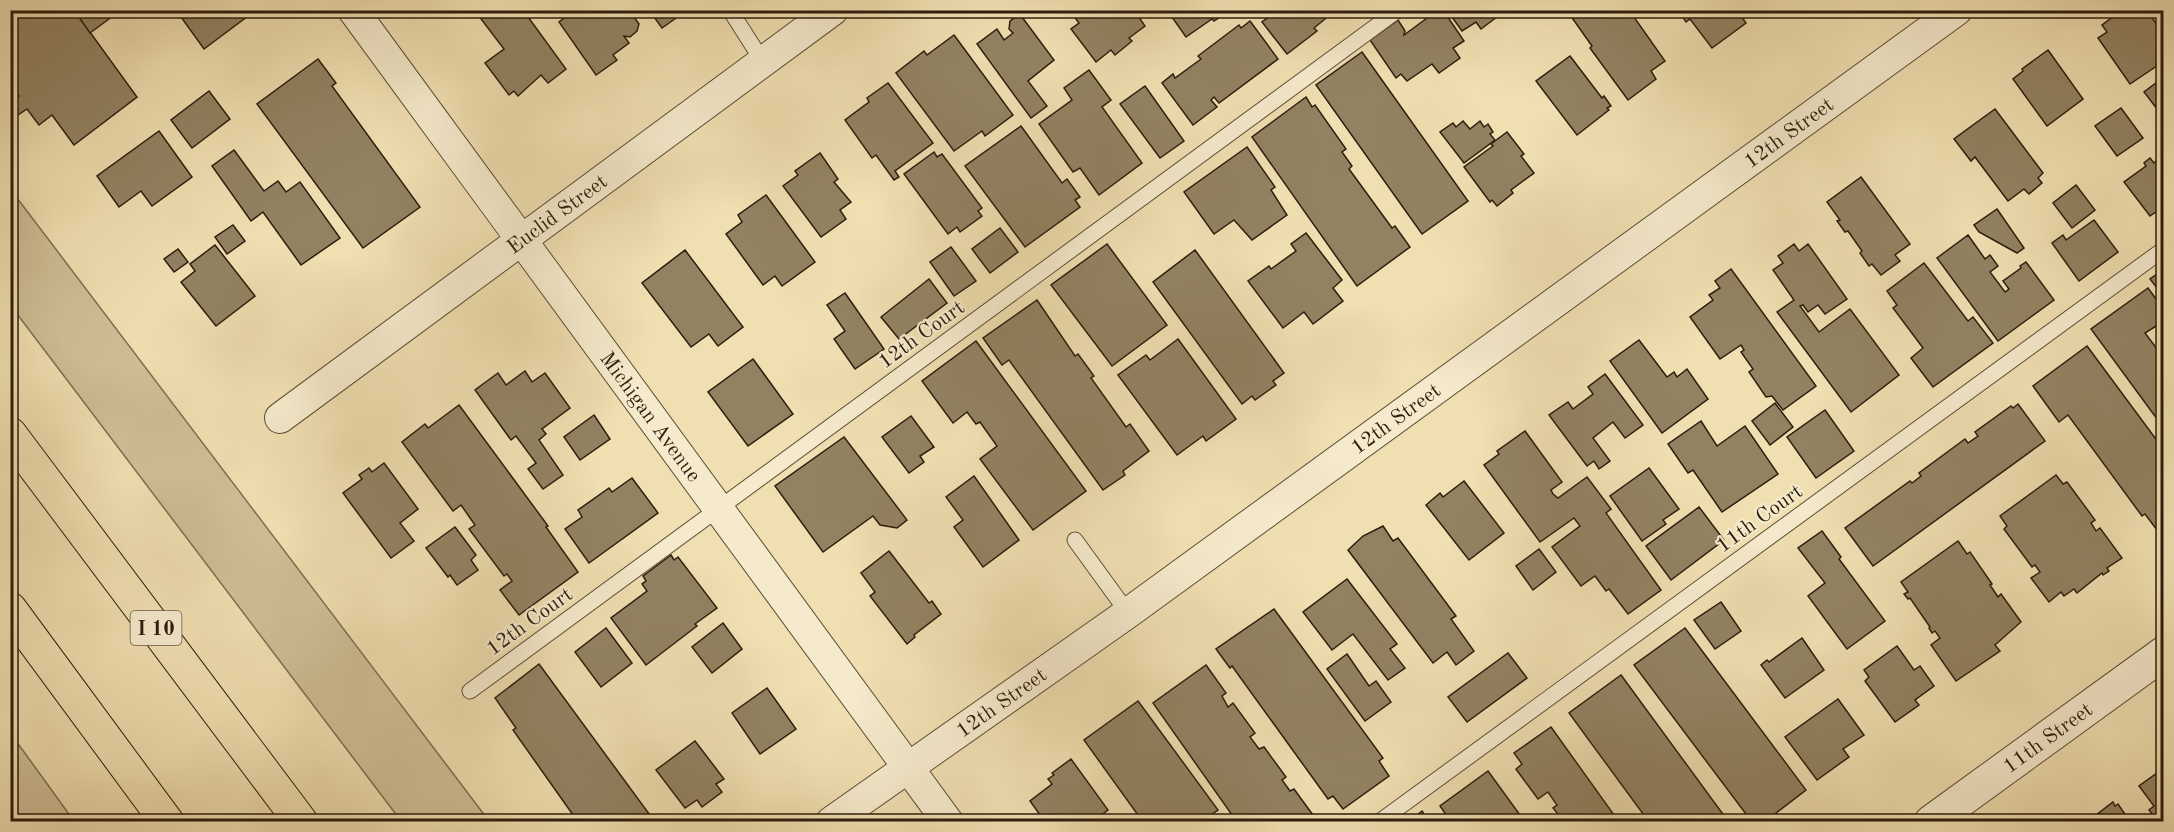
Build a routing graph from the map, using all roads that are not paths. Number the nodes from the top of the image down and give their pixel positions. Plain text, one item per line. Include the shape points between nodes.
1 (353, 10) edge
2 (730, 10) edge
3 (833, 10) edge
4 (1398, 10) edge
5 (1957, 10) edge
6 (764, 62) junction
7 (522, 241) junction
8 (2163, 249) edge
9 (280, 418) dead end
10 (10, 435) edge
11 (718, 509) junction
12 (1075, 540) dead end
13 (10, 609) edge
14 (1128, 613) junction
15 (2163, 653) edge
16 (470, 691) dead end
17 (908, 768) junction
18 (167, 822) edge
19 (301, 822) edge
20 (831, 822) edge
21 (948, 822) edge
22 (1379, 822) edge
23 (1931, 822) edge

1 - 7 street, Michigan Avenue
2 - 6 lane
3 - 6 street, Euclid Street
4 - 11 lane, 12th Court
5 - 14 street, 12th Street
6 - 7 street, Euclid Street
7 - 9 street, Euclid Street
7 - 11 street, Michigan Avenue
8 - 22 lane, 11th Court
10 - 19 highway, I 10
11 - 16 lane, 12th Court
11 - 17 street, Michigan Avenue
12 - 14 lane
13 - 18 highway
14 - 17 street, 12th Street
15 - 23 street, 11th Street
17 - 20 street, 12th Street
17 - 21 street, Michigan Avenue

